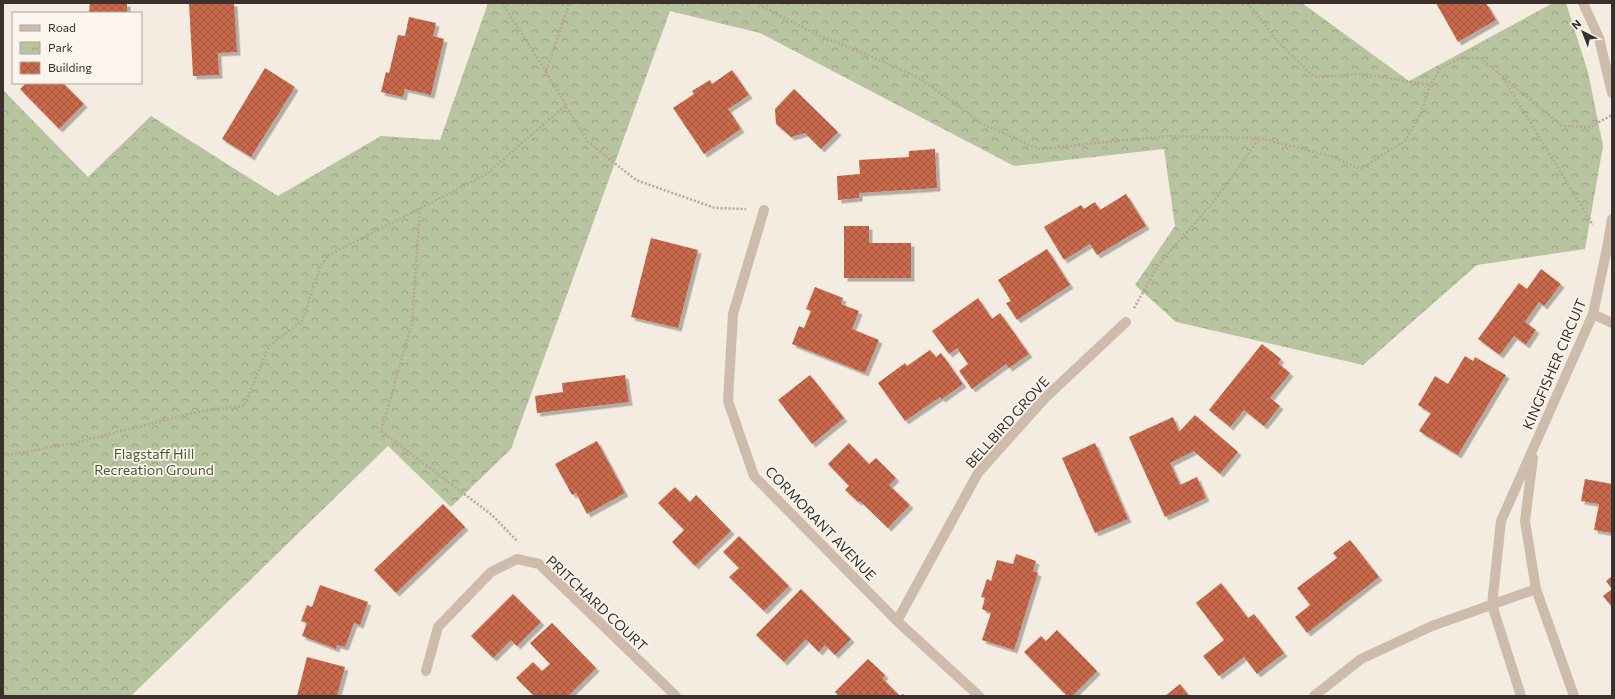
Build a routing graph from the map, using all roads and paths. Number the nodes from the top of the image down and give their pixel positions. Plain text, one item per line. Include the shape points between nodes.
1 (502, 3) edge
2 (522, 3) edge
3 (574, 3) edge
4 (756, 3) edge
5 (1248, 3) edge
6 (1583, 3) edge
7 (569, 4) junction
8 (546, 72) junction
9 (1501, 76) junction
10 (1430, 85) junction
11 (1612, 93) edge
12 (566, 106) junction
13 (1612, 115) edge
14 (1259, 138) junction
15 (420, 208) junction
16 (764, 210) joint
17 (1612, 219) edge
18 (1607, 248) junction
19 (1593, 314) junction
20 (1126, 322) joint
21 (1612, 323) edge
22 (1534, 448) junction
23 (3, 456) edge
24 (539, 564) junction
25 (1536, 589) junction
26 (1492, 605) junction
27 (897, 621) junction
28 (426, 671) dead end
29 (676, 696) edge
30 (979, 696) edge
31 (1314, 696) edge
32 (1521, 696) edge
33 (1574, 696) edge

1 - 8 path
2 - 7 path
3 - 7 path
4 - 14 path via 816,34 919,78 983,124 1039,149 1168,136
5 - 10 path via 1278,43 1314,77 1364,74
6 - 11 street via 1599,38
7 - 8 path
8 - 12 path
9 - 10 path via 1480,58 1460,58 1442,68
9 - 13 path via 1562,126 1590,127
9 - 18 path
10 - 14 path via 1421,113 1405,141 1360,169 1334,157
12 - 15 path via 485,175
12 - 16 path via 588,142 636,180 715,208
14 - 20 path via 1215,200 1159,264
15 - 23 path via 328,256 320,267 302,321 269,346 244,406 201,411 74,443
15 - 24 path via 412,323 381,431 492,515
16 - 27 street, CORMORANT AVENUE via 733,314 728,401 754,476
17 - 18 street, KINGFISHER CIRCUIT
18 - 19 street, KINGFISHER CIRCUIT
19 - 21 street
19 - 22 street, KINGFISHER CIRCUIT
20 - 27 street, BELLBIRD GROVE via 1046,397 978,473
22 - 25 street, KINGFISHER CIRCUIT via 1525,521
22 - 26 street, KINGFISHER CIRCUIT via 1501,521
24 - 28 street, PRITCHARD COURT via 517,558 491,572 438,628
24 - 29 street, PRITCHARD COURT
25 - 26 street
25 - 33 street, KINGFISHER CIRCUIT
26 - 31 street via 1432,626 1361,659
26 - 32 street, KINGFISHER CIRCUIT
27 - 30 street, CORMORANT AVENUE

